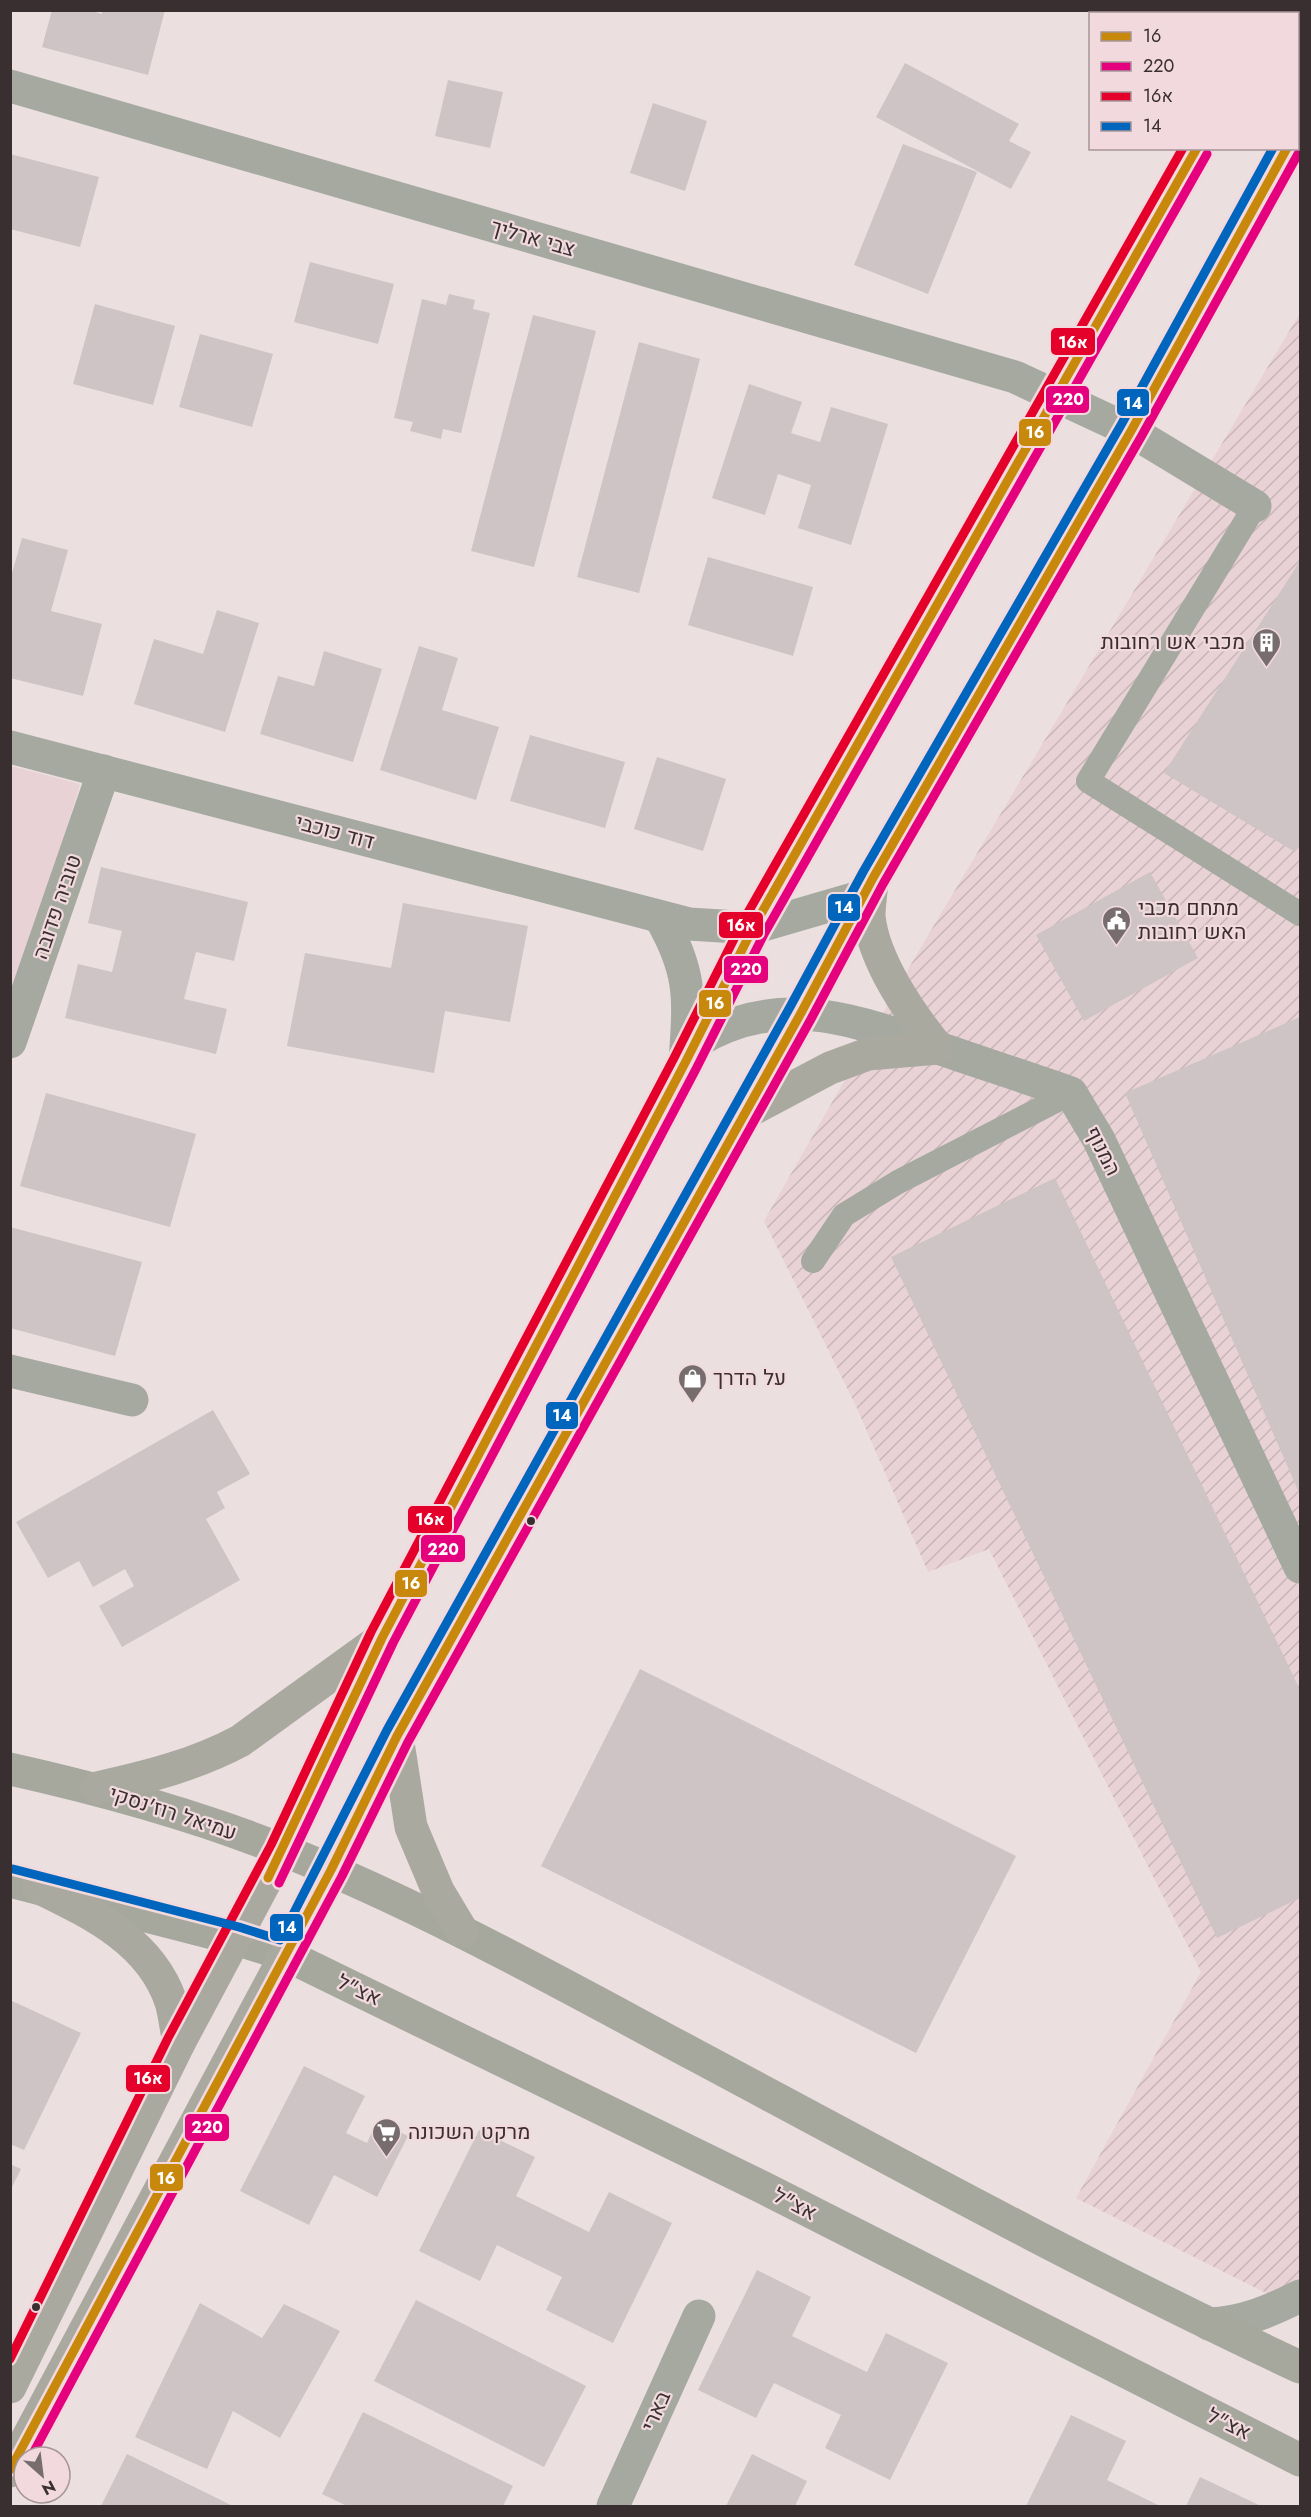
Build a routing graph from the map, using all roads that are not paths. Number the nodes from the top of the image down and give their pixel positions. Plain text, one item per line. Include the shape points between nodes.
1 (10, 86) edge
2 (1196, 150) edge
3 (1286, 150) edge
4 (1055, 394) junction
5 (1131, 431) junction
6 (1255, 506) joint
7 (10, 747) edge
8 (104, 771) junction
9 (868, 887) junction
10 (1300, 914) edge
11 (660, 916) junction
12 (753, 928) junction
13 (801, 1014) junction
14 (10, 1042) edge
15 (938, 1048) junction
16 (691, 1052) junction
17 (1071, 1093) junction
18 (746, 1112) junction
19 (813, 1261) dead end
20 (10, 1371) edge
21 (132, 1400) dead end
22 (1300, 1566) edge
23 (382, 1638) junction
24 (397, 1736) junction
25 (10, 1769) edge
26 (97, 1788) junction
27 (282, 1850) junction
28 (332, 1870) junction
29 (24, 1884) edge
30 (462, 1931) junction
31 (236, 1939) junction
32 (286, 1955) junction
33 (179, 2043) junction
34 (1300, 2296) edge
35 (699, 2316) dead end
36 (1209, 2324) junction
37 (1300, 2367) edge
38 (10, 2387) edge
39 (1300, 2460) edge
40 (10, 2471) edge
41 (613, 2506) edge

1 - 4 street, צבי ארליך via 1015,377
2 - 4 main road
3 - 5 main road
4 - 5 street, צבי ארליך
4 - 12 main road
5 - 6 street, צבי ארליך
5 - 9 main road
6 - 10 lane via 1088,781
7 - 8 street, דוד כוכבי
8 - 11 street, דוד כוכבי
8 - 14 street, טוביה פדובה
9 - 12 street, דוד כוכבי
9 - 13 main road
9 - 15 main road via 869,916 886,966 914,1019
11 - 12 street, דוד כוכבי via 688,924
11 - 16 street via 686,974
12 - 16 main road
13 - 15 street via 856,1020
13 - 16 street via 764,1015 718,1029
13 - 18 main road
15 - 17 street
15 - 18 main road via 868,1054 830,1068
16 - 23 main road
17 - 19 lane via 898,1182 844,1215
17 - 22 street, המנוף via 1099,1140
18 - 24 main road
20 - 21 street
23 - 26 main road via 256,1730 215,1754 167,1771
23 - 27 main road
24 - 28 main road
24 - 30 main road via 411,1827 438,1891
25 - 26 main road, עמיאל רוז'נסקי
26 - 27 main road, עמיאל רוז'נסקי
27 - 28 main road, עמיאל רוז'נסקי
27 - 31 main road
28 - 30 main road
28 - 32 main road
29 - 31 main road
29 - 33 main road via 99,1917 121,1933 156,1971 170,2001
30 - 36 main road via 1036,2237
31 - 32 main road
31 - 33 main road
32 - 39 main road, אצ"ל via 764,2188
32 - 40 main road
33 - 38 main road
34 - 36 street via 1236,2323
35 - 41 street, בארי
36 - 37 main road

